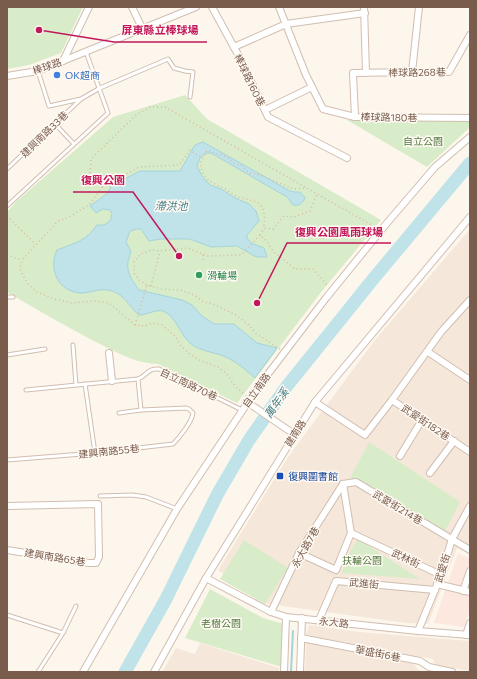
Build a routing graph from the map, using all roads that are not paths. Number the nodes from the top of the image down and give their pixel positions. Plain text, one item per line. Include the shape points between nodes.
1 (89, 7) edge
2 (132, 7) edge
3 (196, 7) edge
4 (212, 7) edge
5 (279, 7) edge
6 (419, 7) edge
7 (365, 10) edge
8 (286, 24) junction
9 (142, 28) junction
10 (470, 35) edge
11 (234, 46) junction
12 (86, 52) junction
13 (63, 61) junction
14 (38, 71) junction
15 (412, 72) junction
16 (366, 73) junction
17 (7, 76) edge
18 (312, 87) junction
19 (100, 88) junction
20 (190, 97) dead end
21 (81, 99) junction
22 (265, 110) junction
23 (355, 117) junction
24 (470, 118) edge
25 (54, 124) junction
26 (470, 137) edge
27 (74, 144) junction
28 (347, 158) dead end
29 (7, 169) edge
30 (7, 206) edge
31 (470, 217) edge
32 (7, 297) edge
33 (14, 297) dead end
34 (470, 300) edge
35 (73, 345) dead end
36 (45, 349) dead end
37 (428, 352) junction
38 (109, 353) dead end
39 (7, 355) edge
40 (138, 379) junction
41 (470, 380) edge
42 (112, 381) junction
43 (85, 384) junction
44 (76, 385) junction
45 (26, 390) dead end
46 (247, 399) junction
47 (392, 400) junction
48 (315, 402) junction
49 (140, 410) junction
50 (242, 410) junction
51 (119, 413) dead end
52 (422, 420) junction
53 (294, 433) junction
54 (454, 441) junction
55 (470, 452) edge
56 (95, 453) junction
57 (400, 456) dead end
58 (7, 460) edge
59 (430, 474) dead end
60 (343, 484) junction
61 (100, 496) dead end
62 (7, 506) edge
63 (470, 506) edge
64 (177, 510) junction
65 (351, 533) junction
66 (452, 539) junction
67 (7, 550) edge
68 (470, 550) edge
69 (300, 553) junction
70 (336, 570) junction
71 (470, 571) edge
72 (441, 574) junction
73 (206, 578) junction
74 (336, 581) junction
75 (436, 587) junction
76 (467, 592) edge
77 (76, 606) dead end
78 (271, 612) junction
79 (7, 615) edge
80 (286, 617) junction
81 (302, 618) junction
82 (318, 620) junction
83 (470, 623) edge
84 (418, 631) junction
85 (63, 633) junction
86 (468, 635) edge
87 (301, 638) junction
88 (38, 672) edge
89 (82, 672) edge
90 (154, 672) edge
91 (284, 672) edge
92 (300, 672) edge
93 (452, 672) edge

1 - 13 street
2 - 9 street
3 - 9 street, 棒球路
4 - 11 street, 棒球路160巷
5 - 8 street, 棒球路180巷
6 - 15 street
7 - 8 street
7 - 16 street
8 - 11 street
8 - 18 street, 棒球路180巷
9 - 12 street, 棒球路
10 - 15 street, 棒球路268巷 via 450,72
11 - 22 street, 棒球路160巷
12 - 13 street, 棒球路
12 - 19 lane
13 - 14 street, 棒球路
14 - 17 street, 棒球路
14 - 21 lane via 49,106
15 - 16 street, 棒球路268巷
16 - 23 street via 353,73
18 - 22 street
18 - 23 street, 棒球路180巷 via 323,109
19 - 20 lane via 168,59 174,68 194,72
19 - 21 lane
19 - 27 lane via 108,113
21 - 25 lane, 建興南路33巷
22 - 28 street, 棒球路160巷 via 268,117
23 - 24 street, 棒球路180巷
25 - 27 lane
25 - 29 lane, 建興南路33巷
26 - 46 street, 自立南路 via 435,168 392,217 282,351 258,388
27 - 30 lane
31 - 48 street, 建南路
32 - 33 lane
34 - 37 street, 武愛街182巷 via 441,332
35 - 44 lane
36 - 39 lane
37 - 41 street
37 - 47 street, 武愛街182巷
38 - 42 street
40 - 42 lane
40 - 49 lane
40 - 50 lane, 自立南路70巷 via 153,368 159,369
42 - 43 lane
43 - 44 lane
43 - 56 lane
44 - 45 lane
46 - 50 street, 自立南路
46 - 53 street via 254,407
47 - 48 street via 365,436
47 - 52 street, 武愛街182巷
48 - 53 street, 建南路
49 - 51 lane
49 - 56 lane, 建興南路55巷 via 186,408 193,413 173,444
50 - 64 street, 自立南路
52 - 54 street, 武愛街182巷
52 - 57 street
53 - 73 street, 建南路
54 - 55 street, 武愛街182巷
54 - 59 street
56 - 58 lane, 建興南路55巷
60 - 65 street
60 - 66 street, 武愛街214巷 via 356,482
60 - 69 street, 永大路7巷
61 - 64 lane via 146,497
62 - 67 street, 建興南路65巷 via 98,504 99,557 96,563 90,563
63 - 66 street, 武愛街
64 - 89 street, 自立南路
65 - 70 street
65 - 72 street, 武林街
66 - 68 street, 武愛街214巷
66 - 72 street, 武愛街
69 - 70 street
69 - 78 street, 永大路7巷
70 - 74 street
71 - 76 street
72 - 75 street, 武愛街
73 - 78 street, 永大路
73 - 90 street, 建南路
74 - 75 street, 武進街
74 - 82 street, 武進街
75 - 76 street, 武進街
75 - 84 street, 武愛街
77 - 85 lane
78 - 80 street, 永大路
79 - 85 lane
80 - 81 street, 永大路
80 - 91 street
81 - 82 street, 永大路
81 - 87 street
82 - 84 street, 永大路
83 - 86 street
84 - 86 street, 永大路
85 - 88 lane
87 - 92 street
87 - 93 street, 華盛街6巷 via 420,661 429,667

